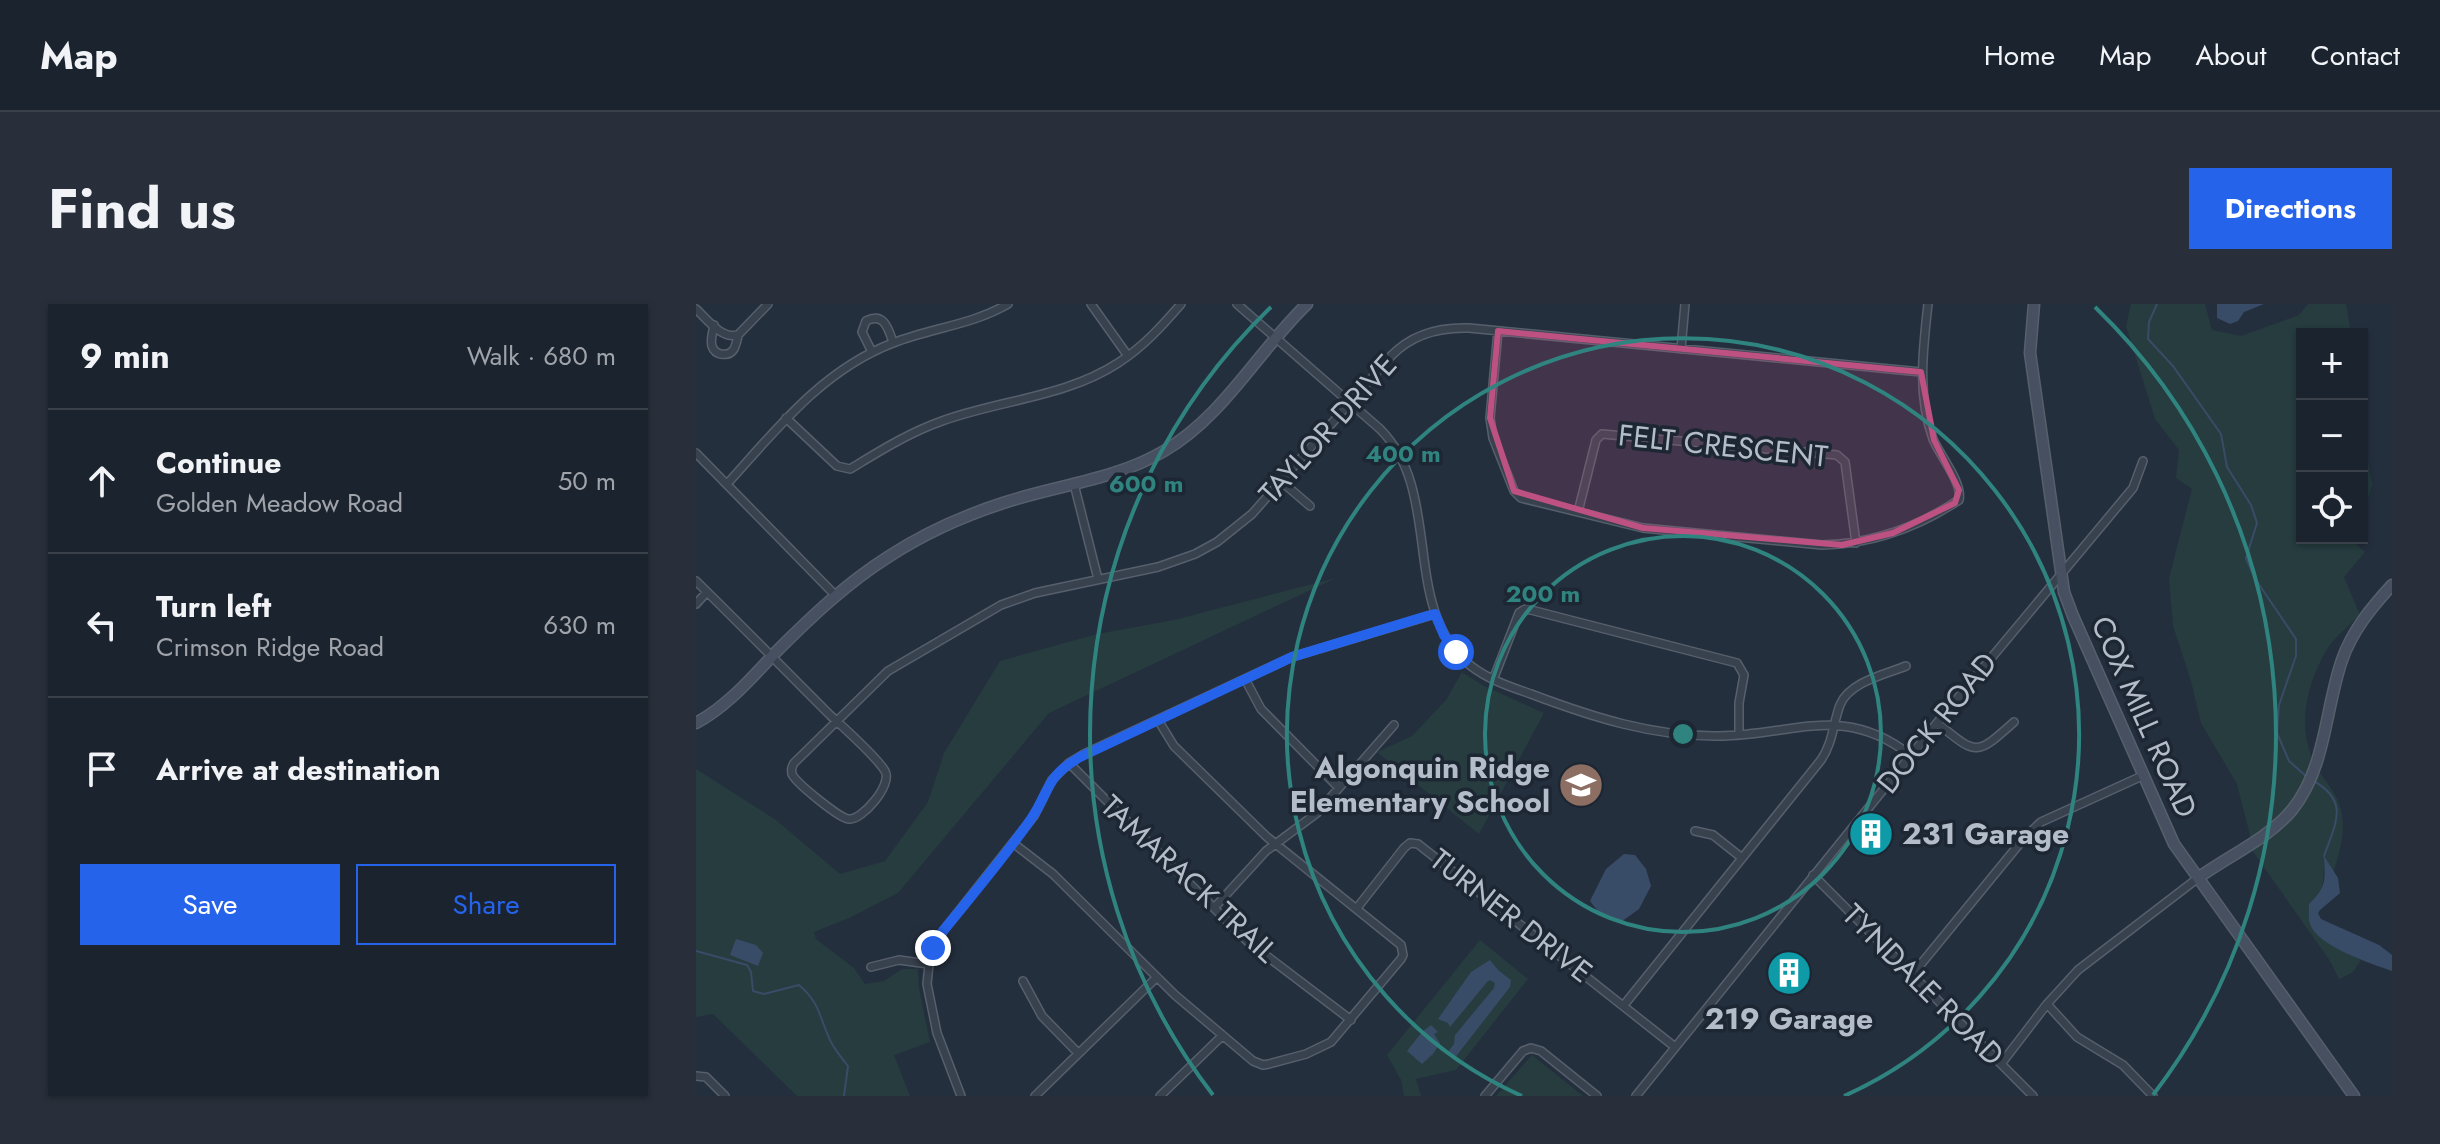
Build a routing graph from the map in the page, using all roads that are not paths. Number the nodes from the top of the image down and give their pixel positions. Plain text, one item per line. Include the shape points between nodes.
1 (768, 304) edge
2 (1008, 304) edge
3 (1091, 304) edge
4 (1181, 304) edge
5 (1237, 304) edge
6 (1307, 304) edge
7 (1685, 304) edge
8 (1928, 304) edge
9 (2034, 304) edge
10 (696, 309) edge
11 (714, 325) junction
12 (1498, 331) junction
13 (738, 335) junction
14 (1276, 338) junction
15 (893, 342) junction
16 (1681, 349) junction
17 (872, 352) junction
18 (1128, 356) junction
19 (1921, 372) junction
20 (1350, 403) junction
21 (786, 418) junction
22 (696, 453) edge
23 (2143, 461) dead end
24 (1281, 481) junction
25 (727, 484) junction
26 (1074, 484) junction
27 (1310, 506) dead end
28 (1578, 512) junction
29 (1856, 543) junction
30 (2063, 572) junction
31 (1098, 579) junction
32 (696, 581) edge
33 (2392, 585) edge
34 (707, 592) junction
35 (835, 595) junction
36 (696, 604) edge
37 (1435, 614) junction
38 (772, 657) junction
39 (1906, 666) dead end
40 (1245, 679) junction
41 (1493, 680) junction
42 (836, 720) junction
43 (1158, 720) junction
44 (2014, 722) dead end
45 (696, 723) edge
46 (1937, 723) junction
47 (1836, 724) junction
48 (1394, 725) dead end
49 (1739, 735) junction
50 (1910, 755) junction
51 (1069, 763) junction
52 (2142, 776) junction
53 (1339, 788) junction
54 (1695, 831) dead end
55 (1013, 843) junction
56 (1276, 844) junction
57 (1742, 858) junction
58 (1813, 875) junction
59 (2198, 878) junction
60 (1214, 908) junction
61 (1357, 908) junction
62 (928, 964) junction
63 (871, 967) dead end
64 (1912, 975) junction
65 (1157, 977) junction
66 (1023, 981) dead end
67 (2047, 1004) junction
68 (1624, 1005) junction
69 (1351, 1020) junction
70 (1222, 1036) junction
71 (1675, 1047) junction
72 (1078, 1053) junction
73 (2001, 1064) junction
74 (696, 1076) edge
75 (725, 1096) edge
76 (961, 1096) edge
77 (1035, 1096) edge
78 (1160, 1096) edge
79 (1485, 1096) edge
80 (1597, 1096) edge
81 (1636, 1096) edge
82 (2033, 1096) edge
83 (2153, 1096) edge
84 (2354, 1096) edge

1 - 13 street
2 - 15 street via 974,321
3 - 18 street
4 - 18 street
5 - 14 street
6 - 14 street
7 - 16 street
8 - 19 street
9 - 30 street, COX MILL ROAD via 2030,353
10 - 11 street
11 - 13 street via 726,336
11 - 13 street via 711,343 720,354 734,350
12 - 16 street, TAYLOR DRIVE
12 - 20 street, TAYLOR DRIVE via 1449,328 1416,337 1398,349
12 - 28 street via 1490,418 1514,491 1521,498
14 - 20 street
14 - 26 street via 1207,419 1175,445 1130,468
15 - 17 street
15 - 17 street via 886,323 872,318 862,332
16 - 19 street, TAYLOR DRIVE
17 - 21 street via 831,378
18 - 21 street via 1076,384 924,427 850,469 837,466
19 - 29 street via 1934,440 1959,500 1903,529
20 - 24 street, TAYLOR DRIVE
20 - 37 street via 1384,434 1406,469
21 - 25 street
22 - 25 street
23 - 30 street, DOCK ROAD via 2133,488
24 - 27 street
24 - 31 street, TAYLOR DRIVE via 1246,520 1207,548 1158,567
25 - 35 street
26 - 31 street
26 - 35 street via 952,522 901,549
28 - 29 street via 1643,528 1822,545
28 - 29 street, FELT CRESCENT via 1602,434 1837,455 1845,462
30 - 46 street, DOCK ROAD
30 - 52 street, COX MILL ROAD via 2073,616
31 - 42 street, TAYLOR DRIVE via 1035,593 989,612 888,671
32 - 34 street
33 - 59 street via 2361,622 2344,654 2315,767 2291,811
34 - 36 street
34 - 38 street
35 - 38 street
37 - 40 street via 1304,652
37 - 41 street via 1456,652
38 - 42 street
38 - 45 street via 719,709
39 - 47 street via 1849,693
40 - 43 street
40 - 53 street via 1261,709
41 - 49 street via 1577,712 1647,730 1682,736
41 - 49 street via 1519,613 1531,610 1737,663 1744,675
42 - 42 street via 791,771 841,816 854,819 885,788 887,776
43 - 51 street
43 - 56 street via 1174,746
44 - 46 street via 1986,747 1976,749
46 - 50 street, DOCK ROAD
47 - 49 street
47 - 50 street via 1874,732
47 - 57 street via 1821,760
48 - 53 street
50 - 58 street, DOCK ROAD
51 - 55 street via 1052,780
51 - 60 street, TAMARACK TRAIL
52 - 59 street, COX MILL ROAD via 2168,832
52 - 64 street via 2041,822
53 - 56 street via 1311,820
54 - 57 street via 1713,835
55 - 62 street via 943,931
55 - 65 street via 1053,874
56 - 60 street
56 - 61 street
57 - 68 street
58 - 64 street, TYNDALE ROAD
58 - 71 street, DOCK ROAD
59 - 67 street via 2078,970
59 - 84 street, COX MILL ROAD
60 - 69 street, TAMARACK TRAIL via 1253,946
61 - 68 street, TURNER DRIVE via 1407,845 1418,844
61 - 69 street via 1401,945 1403,955
62 - 63 street via 899,960
62 - 76 street via 937,1033
64 - 73 street, TYNDALE ROAD
65 - 70 street
65 - 72 street
66 - 72 street via 1042,1016
67 - 73 street
67 - 83 street via 2077,1037 2123,1065
68 - 71 street, TURNER DRIVE
69 - 70 street via 1316,1050 1263,1065
70 - 78 street
71 - 81 street, DOCK ROAD
72 - 77 street
73 - 82 street, TYNDALE ROAD
74 - 75 street via 706,1077
79 - 80 street via 1531,1048

